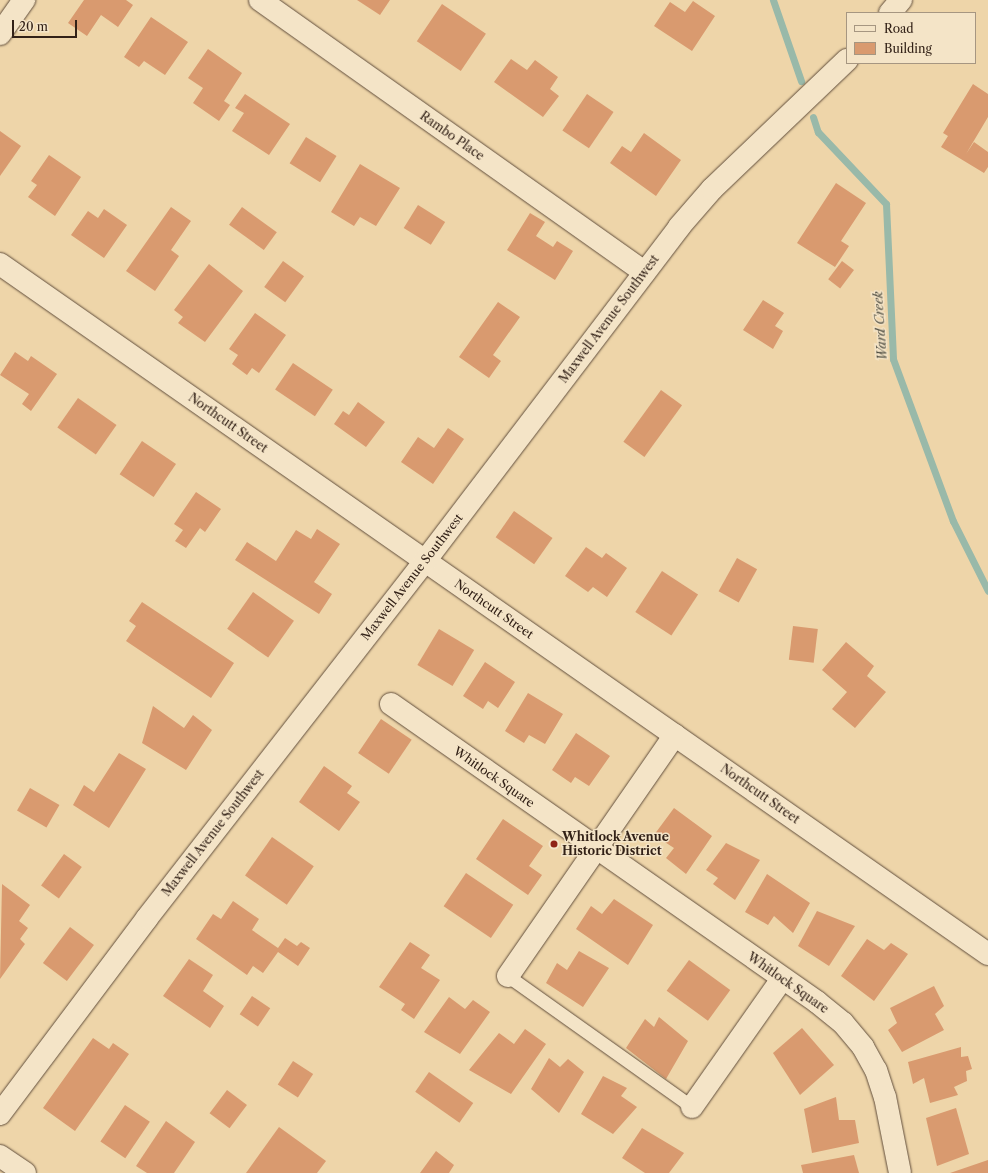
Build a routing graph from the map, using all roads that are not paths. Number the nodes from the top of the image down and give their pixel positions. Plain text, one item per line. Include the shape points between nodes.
1 (24, 0) edge
2 (260, 0) edge
3 (901, 0) edge
4 (891, 12) edge
5 (0, 34) edge
6 (846, 61) edge
7 (0, 264) edge
8 (644, 272) junction
9 (426, 561) junction
10 (391, 704) dead end
11 (676, 735) junction
12 (598, 849) junction
13 (988, 954) edge
14 (508, 976) joint
15 (782, 979) junction
16 (692, 1107) joint
17 (0, 1114) edge
18 (0, 1156) edge
19 (24, 1173) edge
20 (900, 1173) edge

1 - 5 street
2 - 8 street, Rambo Place
3 - 4 street
6 - 8 street, Maxwell Avenue Southwest via 712,188
7 - 9 street, Northcutt Street
8 - 9 street, Maxwell Avenue Southwest
9 - 11 street, Northcutt Street
9 - 17 street, Maxwell Avenue Southwest via 146,918
10 - 12 street, Whitlock Square
11 - 12 street
11 - 13 street, Northcutt Street
12 - 14 street
12 - 15 street, Whitlock Square
14 - 16 lane
15 - 16 street
15 - 20 street, Whitlock Square via 818,1002 843,1023 863,1047 876,1070 885,1097
18 - 19 street

